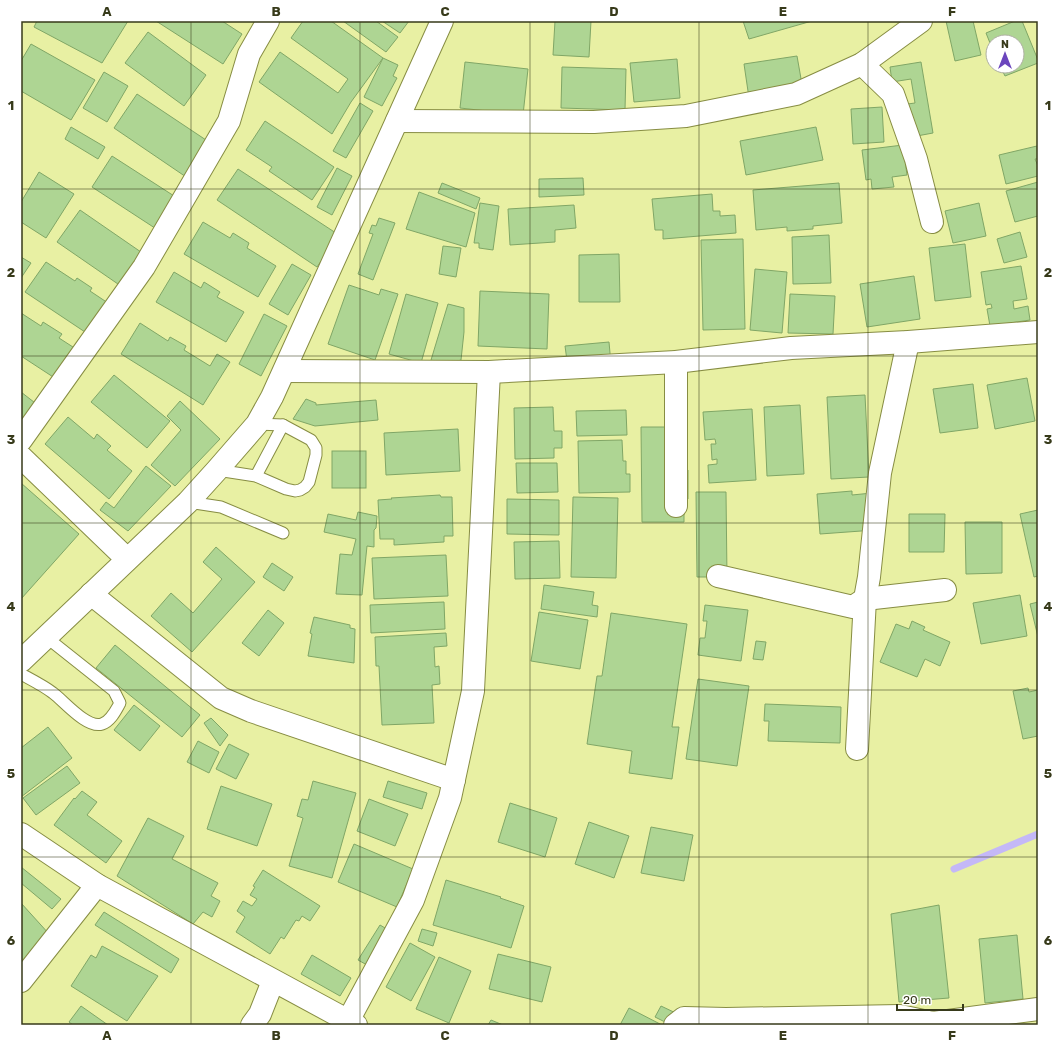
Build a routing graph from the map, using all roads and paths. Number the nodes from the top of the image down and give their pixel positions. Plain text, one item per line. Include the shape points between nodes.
1 (268, 21) edge
2 (442, 21) edge
3 (921, 21) edge
4 (862, 64) junction
5 (397, 121) junction
6 (932, 222) dead end
7 (1038, 332) edge
8 (908, 342) junction
9 (676, 362) junction
10 (285, 370) junction
11 (489, 372) junction
12 (257, 424) junction
13 (283, 426) junction
14 (21, 440) edge
15 (21, 457) edge
16 (217, 470) junction
17 (256, 476) junction
18 (188, 502) junction
19 (676, 506) dead end
20 (283, 533) dead end
21 (127, 559) junction
22 (718, 576) dead end
23 (945, 590) dead end
24 (91, 594) junction
25 (865, 599) junction
26 (46, 637) junction
27 (21, 661) edge
28 (21, 674) edge
29 (857, 749) dead end
30 (454, 780) junction
31 (21, 834) edge
32 (97, 885) junction
33 (21, 981) edge
34 (274, 981) junction
35 (1038, 1008) edge
36 (352, 1023) edge
37 (252, 1025) edge
38 (674, 1025) edge

1 - 14 street via 249,54 229,121 144,267
2 - 5 street
3 - 4 street
4 - 5 street via 796,94 686,116 594,122
4 - 6 street via 893,94 916,159
5 - 10 street
7 - 8 street
8 - 9 street via 791,348
8 - 25 street via 880,473
9 - 11 street
9 - 19 street
10 - 11 street
10 - 12 street
11 - 30 street via 473,691
12 - 13 lane
12 - 16 street
13 - 17 lane
13 - 17 lane via 314,443 316,455 309,482 305,487 294,491
15 - 21 street
16 - 17 lane
16 - 18 street
18 - 20 lane via 221,507
18 - 21 street
21 - 24 street
22 - 25 street via 853,608
23 - 25 street
24 - 26 street
24 - 30 street via 221,698 251,711
25 - 29 street
26 - 27 street
26 - 28 lane via 114,691 120,703 113,716 102,724 93,724 53,693
30 - 36 street via 450,798 413,900
31 - 32 street
32 - 33 street
32 - 34 street
34 - 36 street
34 - 37 street via 260,1014
35 - 38 street via 933,1023 900,1016 684,1018

